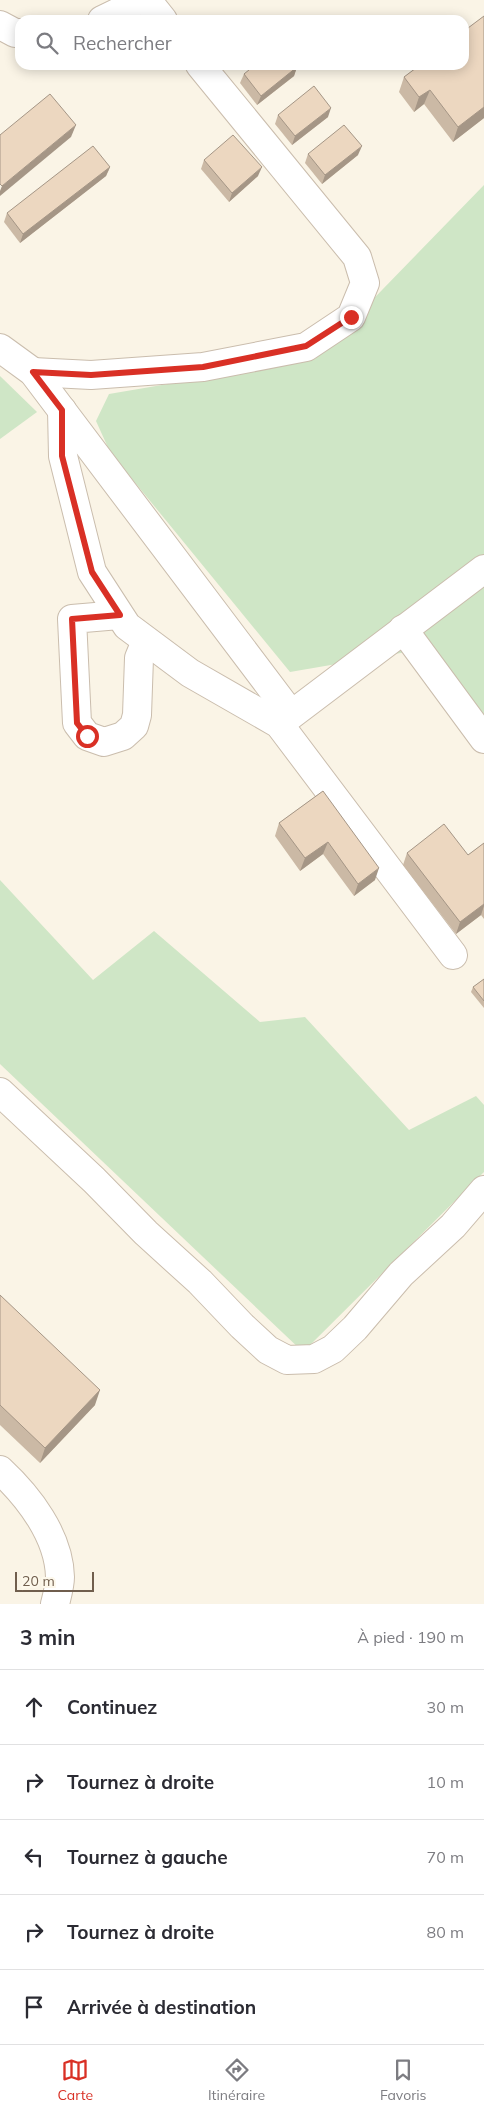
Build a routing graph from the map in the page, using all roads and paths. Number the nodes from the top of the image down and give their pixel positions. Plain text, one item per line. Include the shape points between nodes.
1 (137, 0) edge
2 (147, 0) edge
3 (112, 15) edge
4 (159, 15) edge
5 (0, 25) edge
6 (15, 33) edge
7 (204, 70) edge
8 (0, 348) edge
9 (33, 372) junction
10 (62, 410) junction
11 (484, 569) edge
12 (120, 615) junction
13 (403, 629) junction
14 (146, 641) junction
15 (285, 719) junction
16 (484, 738) edge
17 (453, 955) dead end
18 (0, 1092) edge
19 (484, 1190) edge
20 (0, 1470) edge
21 (55, 1604) edge

1 - 3 lane
2 - 4 lane
5 - 6 lane
7 - 9 lane via 357,257 365,283 351,317 306,346 203,367 91,375
8 - 9 lane
9 - 10 lane
10 - 12 lane via 62,456 92,572
10 - 15 lane
11 - 13 lane
12 - 14 lane via 127,626
12 - 14 lane via 72,619 77,723 87,736 104,742 123,736 134,726 139,658
13 - 15 lane
13 - 16 lane
14 - 15 lane via 190,673
15 - 17 lane
18 - 19 lane via 242,1326 268,1350 287,1360 314,1358 334,1350 401,1274 453,1226
20 - 21 lane via 20,1488 48,1534 60,1578

